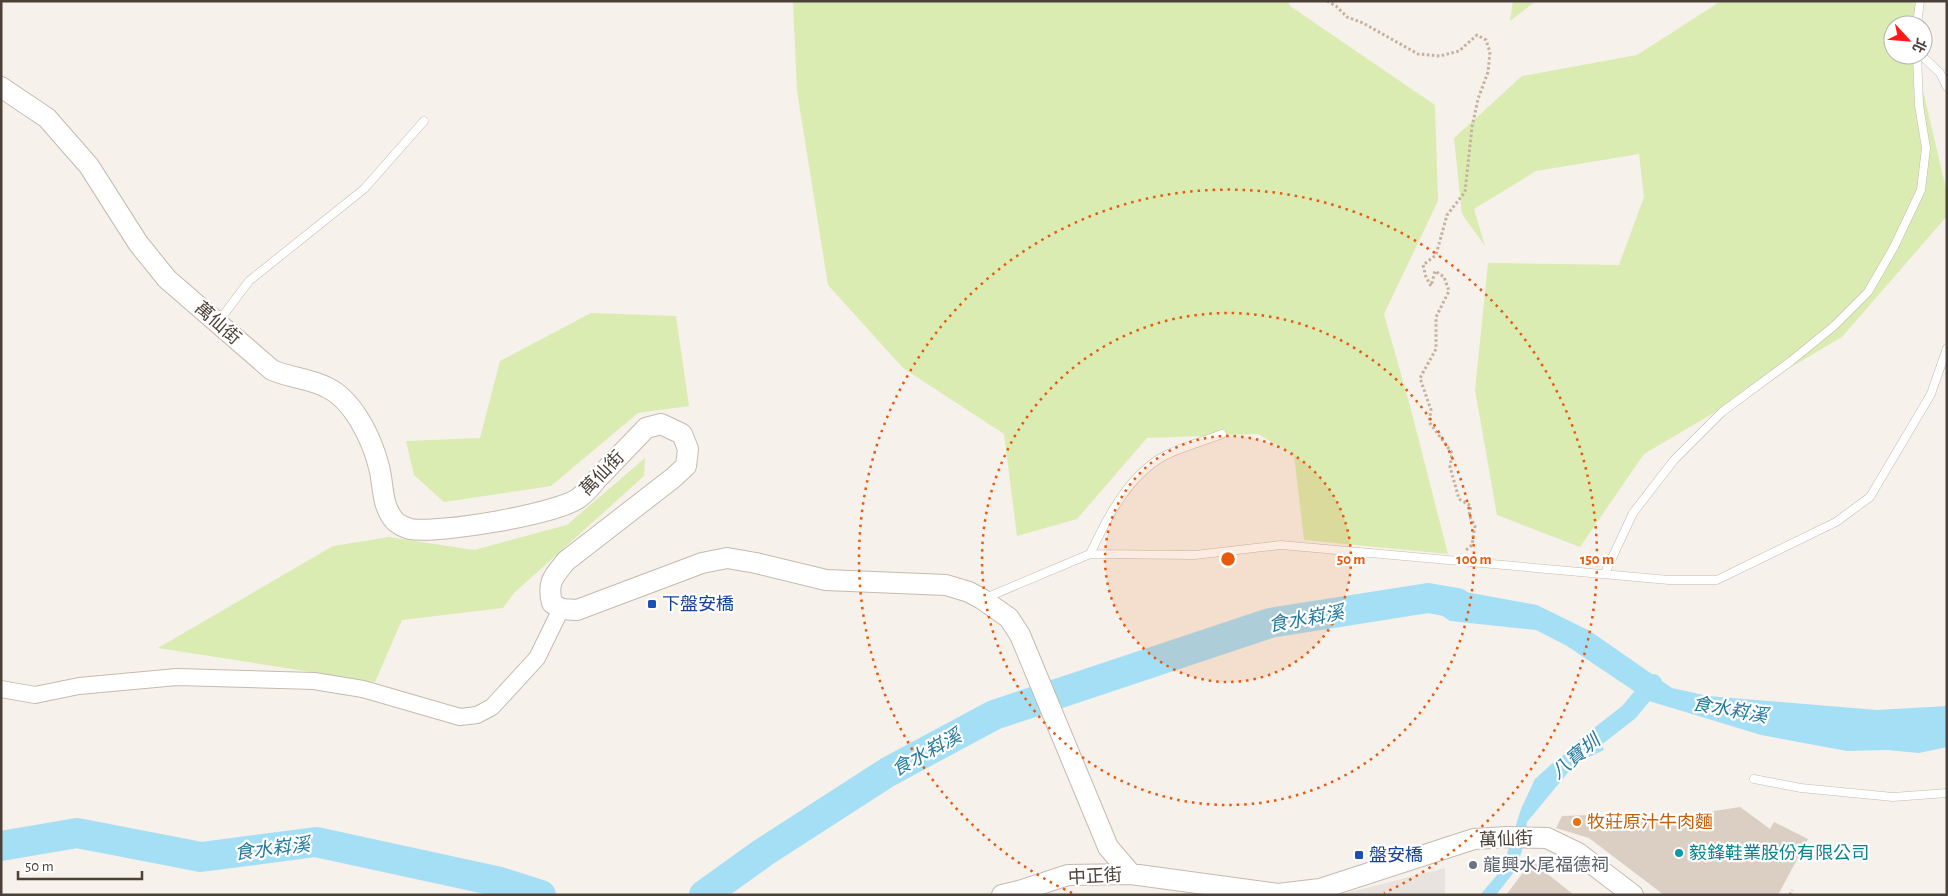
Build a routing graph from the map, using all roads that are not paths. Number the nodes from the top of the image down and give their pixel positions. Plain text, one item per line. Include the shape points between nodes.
1 (1920, 1) edge
2 (1918, 15) edge
3 (1917, 65) edge
4 (1932, 65) edge
5 (1, 87) edge
6 (1947, 87) edge
7 (424, 121) dead end
8 (217, 323) junction
9 (1947, 348) edge
10 (1222, 434) dead end
11 (1090, 554) junction
12 (1605, 573) junction
13 (982, 599) junction
14 (561, 609) junction
15 (1, 689) edge
16 (1754, 779) dead end
17 (1947, 793) edge
18 (1131, 874) junction
19 (1278, 894) edge
20 (1002, 895) edge
21 (1634, 895) edge

1 - 2 lane
3 - 12 lane via 1919,105 1926,148 1921,190 1868,292 1827,332 1722,412 1674,460 1633,513
4 - 6 lane
5 - 8 street, 萬仙街 via 47,118 89,166 138,243 167,279
7 - 8 lane via 364,189 249,281
8 - 14 street, 萬仙街 via 272,370 326,387 339,395 365,429 379,467 385,507 395,522 410,529 440,530 539,514 562,507 579,498 646,428 661,424 682,434 688,449 686,466 566,560 554,575 549,590 552,603
9 - 12 lane via 1931,394 1870,498 1836,522 1717,580 1669,580
10 - 11 lane via 1164,456 1146,468 1114,506
11 - 12 lane via 1195,555 1280,545
11 - 13 lane
13 - 14 street via 946,585 826,580 727,558 576,610
13 - 18 street via 1009,618 1020,635 1108,847
14 - 15 street via 537,658 492,707 460,717 363,688 314,681 177,676 79,686 35,695
16 - 17 lane via 1801,788 1893,797
18 - 19 street, 萬仙街
18 - 20 street, 中正街 via 1068,875
19 - 21 street, 萬仙街 via 1320,888 1474,839 1508,837 1546,838 1578,853

